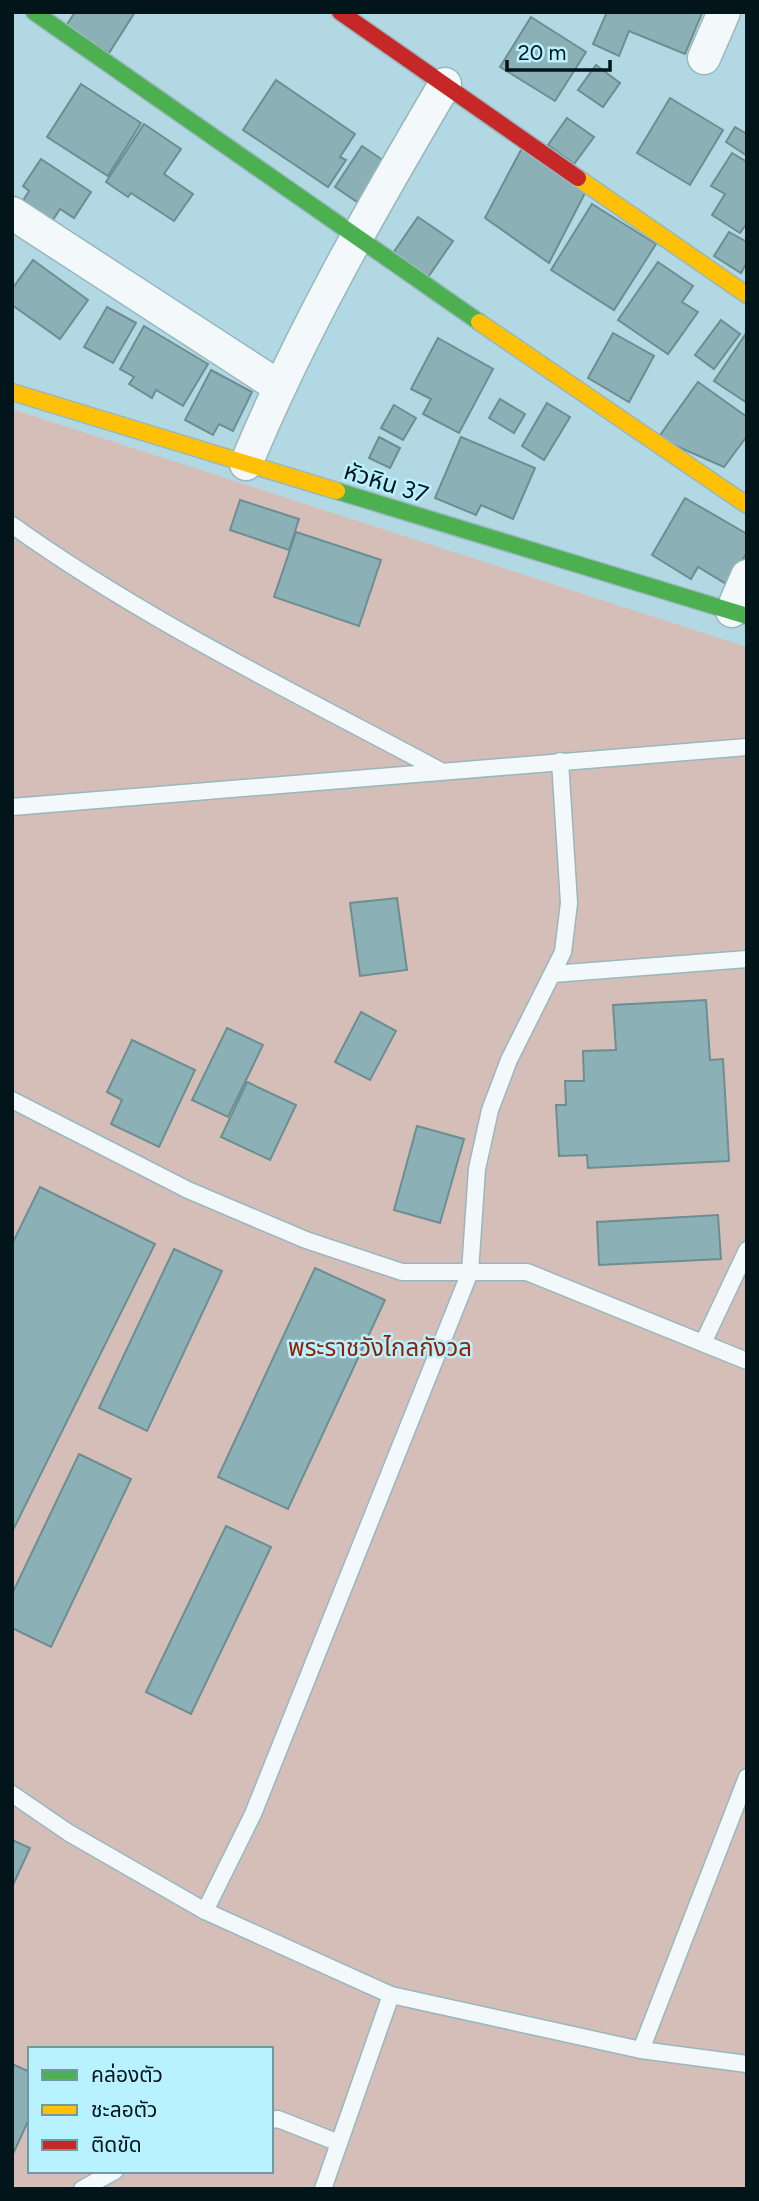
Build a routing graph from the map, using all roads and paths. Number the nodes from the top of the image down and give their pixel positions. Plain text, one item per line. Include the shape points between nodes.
1 (34, 12) edge
2 (340, 12) edge
3 (724, 12) edge
4 (704, 58) dead end
5 (445, 84) junction
6 (12, 213) edge
7 (355, 237) junction
8 (747, 295) edge
9 (278, 386) junction
10 (12, 392) edge
11 (246, 464) junction
12 (747, 505) edge
13 (12, 525) edge
14 (747, 576) edge
15 (740, 613) edge
16 (747, 747) edge
17 (560, 761) junction
18 (441, 771) junction
19 (12, 807) edge
20 (747, 959) edge
21 (553, 974) junction
22 (12, 1100) edge
23 (747, 1250) edge
24 (470, 1272) junction
25 (703, 1343) junction
26 (747, 1361) edge
27 (747, 1777) edge
28 (12, 1794) edge
29 (205, 1911) junction
30 (391, 1995) junction
31 (641, 2050) junction
32 (747, 2064) edge
33 (273, 2120) edge
34 (337, 2150) junction
35 (112, 2173) edge
36 (82, 2189) edge
37 (323, 2189) edge

1 - 7 street
2 - 5 street
3 - 4 street
5 - 7 street
5 - 8 street
6 - 9 street
7 - 9 street
7 - 12 street
9 - 11 street
10 - 11 street, หัวหิน 37
11 - 15 street, หัวหิน 37
13 - 18 lane via 76,571 175,628
14 - 15 street
16 - 17 lane
17 - 18 lane
17 - 21 lane via 569,903 563,952
18 - 19 lane
20 - 21 lane
21 - 24 lane via 509,1060 490,1110 477,1169
22 - 24 lane via 188,1190 306,1240 402,1272
23 - 25 lane
24 - 25 lane via 527,1272
24 - 29 lane via 253,1814
25 - 26 lane
27 - 31 lane
28 - 29 lane via 69,1833
29 - 30 lane
30 - 31 lane
30 - 34 lane
31 - 32 lane
33 - 34 lane
34 - 37 lane
35 - 36 lane

